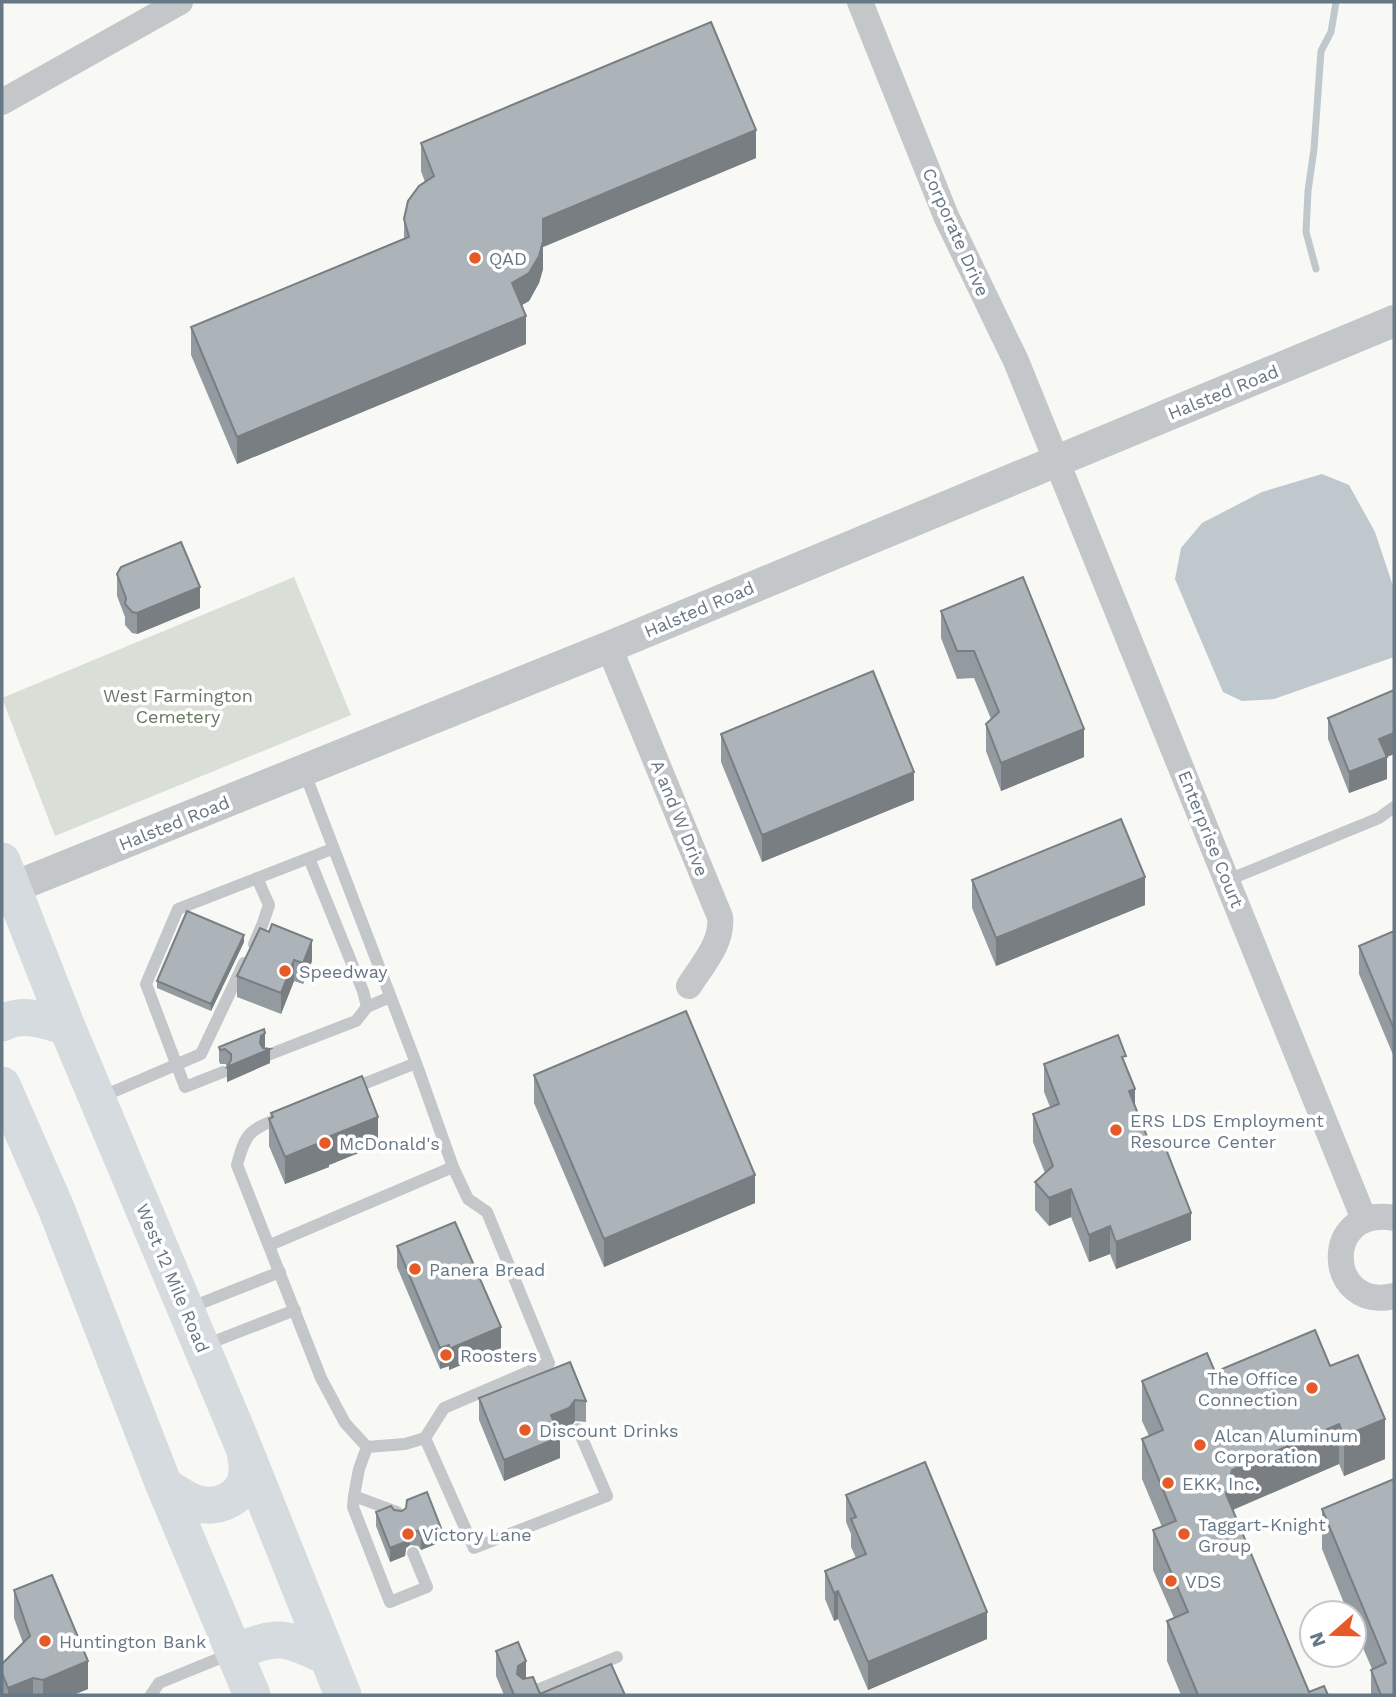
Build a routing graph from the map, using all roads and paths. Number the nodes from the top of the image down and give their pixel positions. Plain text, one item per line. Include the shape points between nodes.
1 (180, 2) edge
2 (860, 2) edge
3 (2, 102) edge
4 (1394, 321) edge
5 (1056, 460) junction
6 (609, 647) junction
7 (303, 770) junction
8 (1394, 807) edge
9 (332, 849) junction
10 (309, 858) junction
11 (257, 878) junction
12 (5, 880) edge
13 (1228, 880) junction
14 (689, 986) dead end
15 (390, 997) junction
16 (367, 1007) junction
17 (2, 1023) edge
18 (67, 1027) junction
19 (268, 1055) edge
20 (416, 1063) junction
21 (177, 1066) junction
22 (223, 1072) dead end
23 (344, 1092) edge
24 (98, 1098) junction
25 (6, 1107) edge
26 (296, 1111) edge
27 (453, 1167) junction
28 (1394, 1218) edge
29 (1364, 1219) junction
30 (270, 1245) junction
31 (280, 1272) junction
32 (1394, 1296) edge
33 (186, 1310) junction
34 (295, 1310) junction
35 (202, 1346) junction
36 (578, 1429) dead end
37 (425, 1438) junction
38 (367, 1447) junction
39 (245, 1451) junction
40 (164, 1485) junction
41 (354, 1496) junction
42 (399, 1517) edge
43 (413, 1553) dead end
44 (234, 1652) junction
45 (326, 1656) junction
46 (617, 1657) dead end
47 (246, 1691) edge
48 (151, 1695) edge
49 (343, 1695) edge
50 (525, 1695) edge

1 - 3 street
2 - 5 street, Corporate Drive via 946,216 1016,361
4 - 5 street, Halsted Road
5 - 6 street, Halsted Road
5 - 13 street, Enterprise Court
6 - 7 street, Halsted Road
6 - 14 street, A and W Drive via 720,917 719,939
7 - 9 lane
7 - 12 street, Halsted Road
8 - 13 lane via 1379,818
9 - 10 lane
9 - 15 lane
10 - 11 lane
10 - 16 lane
11 - 21 lane via 269,905 264,923 201,1054
11 - 21 lane via 178,909 167,934 146,984
12 - 18 main road, West 12 Mile Road
13 - 29 street, Enterprise Court
15 - 16 lane
15 - 20 lane
16 - 19 lane via 356,1021
17 - 18 main road via 25,1016
18 - 24 main road, West 12 Mile Road
20 - 23 lane
20 - 27 lane
21 - 22 lane via 185,1087
21 - 24 lane
24 - 33 main road, West 12 Mile Road
25 - 40 main road via 56,1208
26 - 30 lane via 244,1138 237,1165
27 - 30 lane
27 - 37 lane via 468,1199 486,1213 549,1363 444,1408
28 - 29 street
29 - 32 street via 1351,1228 1343,1242 1343,1274 1367,1296
30 - 31 lane
31 - 33 lane
31 - 34 lane
33 - 35 main road, West 12 Mile Road
34 - 35 lane
34 - 38 lane via 326,1388 345,1423
35 - 39 main road, West 12 Mile Road
36 - 37 lane via 607,1496 474,1548
37 - 38 lane
38 - 41 lane
39 - 40 main road via 244,1488 222,1504 196,1504
39 - 45 main road, West 12 Mile Road
40 - 44 main road
41 - 42 lane via 397,1512
41 - 43 lane via 354,1507 390,1602 427,1587
44 - 45 main road via 268,1639 290,1640
44 - 47 main road
44 - 48 lane via 159,1683
45 - 49 main road, West 12 Mile Road
46 - 50 lane

